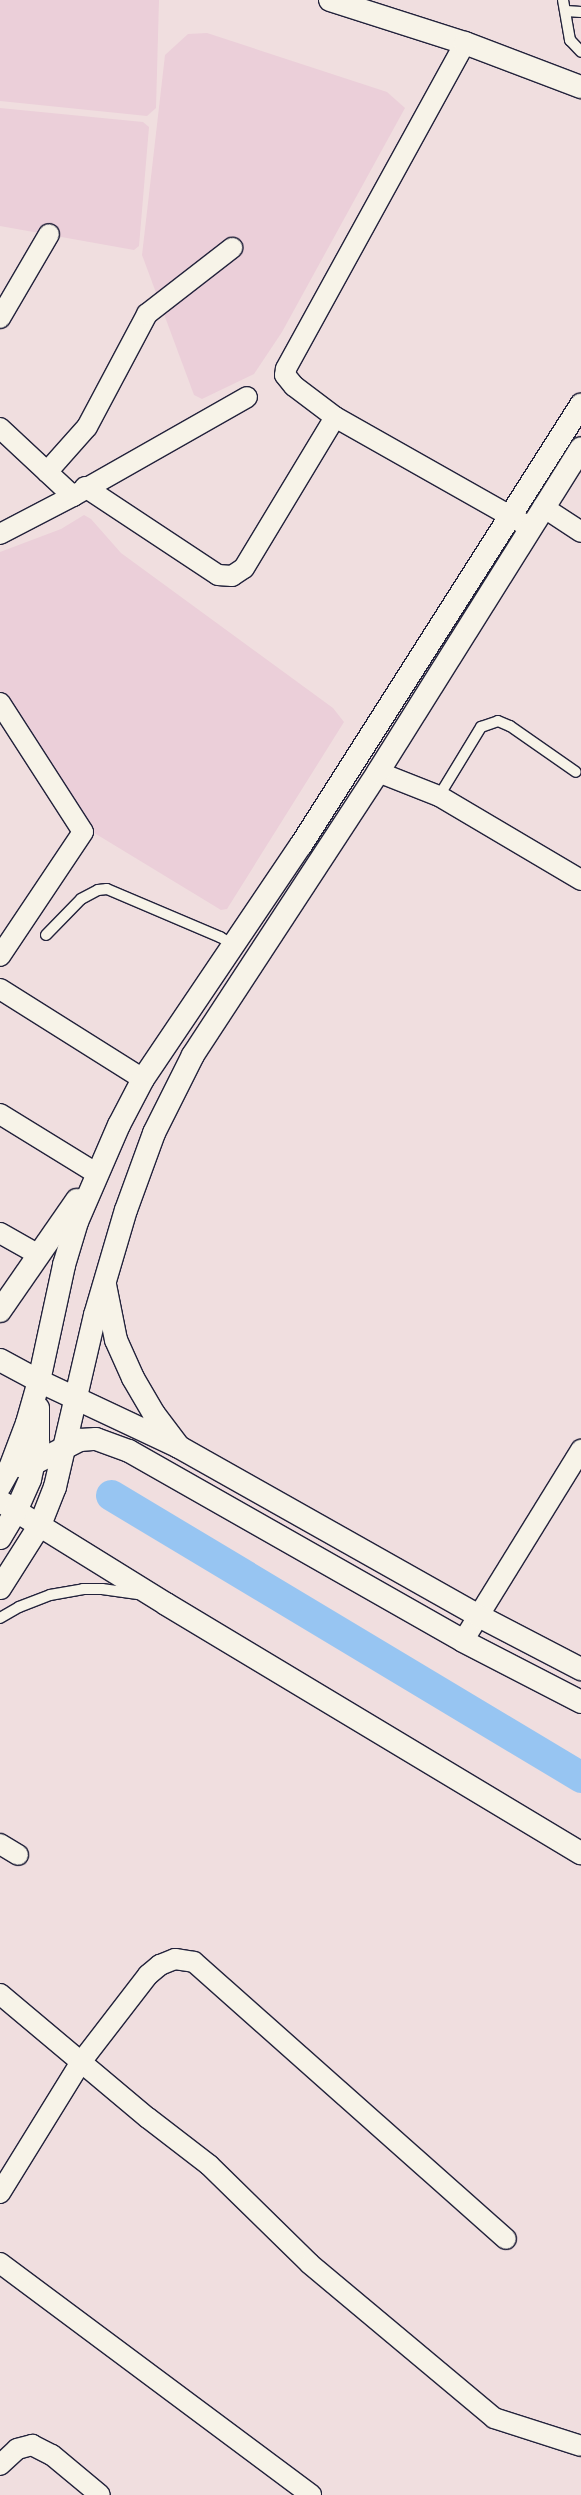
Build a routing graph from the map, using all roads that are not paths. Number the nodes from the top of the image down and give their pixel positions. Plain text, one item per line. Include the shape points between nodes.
1 (330, 0) edge
2 (563, 0) edge
3 (366, 5) edge
4 (566, 11) junction
5 (581, 12) edge
6 (465, 44) junction
7 (581, 52) edge
8 (581, 87) edge
9 (49, 234) dead end
10 (232, 248) dead end
11 (0, 318) edge
12 (247, 397) dead end
13 (581, 405) edge
14 (335, 417) junction
15 (0, 428) edge
16 (581, 448) edge
17 (47, 472) junction
18 (79, 491) junction
19 (544, 507) junction
20 (512, 515) junction
21 (531, 528) junction
22 (581, 532) edge
23 (0, 534) edge
24 (0, 703) edge
25 (378, 772) junction
26 (576, 772) dead end
27 (439, 796) junction
28 (581, 880) edge
29 (46, 935) dead end
30 (234, 946) junction
31 (0, 956) edge
32 (0, 989) edge
33 (143, 1079) junction
34 (0, 1114) edge
35 (96, 1173) junction
36 (0, 1233) edge
37 (39, 1255) junction
38 (104, 1280) junction
39 (0, 1311) edge
40 (0, 1360) edge
41 (39, 1381) junction
42 (77, 1399) junction
43 (64, 1447) junction
44 (179, 1447) junction
45 (580, 1454) edge
46 (35, 1463) junction
47 (3, 1474) edge
48 (8, 1506) edge
49 (40, 1525) junction
50 (0, 1538) edge
51 (0, 1588) edge
52 (166, 1604) junction
53 (479, 1616) junction
54 (0, 1618) edge
55 (463, 1640) junction
56 (581, 1669) edge
57 (581, 1702) edge
58 (0, 1844) edge
59 (581, 1853) edge
60 (18, 1855) dead end
61 (0, 1994) edge
62 (81, 2062) junction
63 (0, 2193) edge
64 (506, 2239) dead end
65 (0, 2264) edge
66 (581, 2446) edge
67 (0, 2465) edge
68 (100, 2495) edge
69 (311, 2495) edge

1 - 3 main road
2 - 4 lane
3 - 6 main road
4 - 5 lane
4 - 7 lane via 570,40
6 - 8 main road
6 - 14 street via 286,369 288,381
9 - 11 street
10 - 17 street via 147,314 87,427
12 - 18 street
13 - 20 main road
14 - 18 street via 244,568 232,576 218,575
14 - 20 street
15 - 17 street
16 - 19 main road
17 - 18 street
18 - 23 street
19 - 21 main road
19 - 22 street
20 - 21 street
20 - 30 main road
21 - 25 main road
24 - 31 street via 83,832
25 - 27 street
25 - 38 main road via 193,1055 154,1133
26 - 27 lane via 498,720 481,727
27 - 28 street
29 - 30 lane via 81,899 98,890 107,889 220,937
30 - 33 main road
32 - 33 street
33 - 35 main road
34 - 35 street
35 - 37 main road
35 - 41 main road via 64,1265
36 - 37 street
37 - 39 main road
38 - 42 main road
38 - 44 main road via 116,1340 130,1372 154,1414
40 - 41 main road
41 - 42 main road
41 - 46 main road via 39,1424
41 - 47 main road
42 - 43 main road
42 - 44 main road
43 - 46 main road
43 - 49 main road via 55,1487
43 - 55 main road via 80,1440 96,1439 129,1451
44 - 53 main road
45 - 53 street
46 - 47 main road
46 - 48 main road
48 - 49 main road
48 - 50 main road
49 - 51 main road
49 - 52 main road
52 - 54 lane via 121,1591 83,1589 50,1595 19,1607
52 - 59 main road
53 - 55 street
53 - 56 main road
55 - 57 main road
58 - 60 street
61 - 62 street
62 - 63 street
62 - 64 street via 148,1975 160,1964 175,1958 194,1962
62 - 66 street via 209,2165 310,2264 494,2418
65 - 69 street
67 - 68 street via 17,2449 32,2445 52,2455

